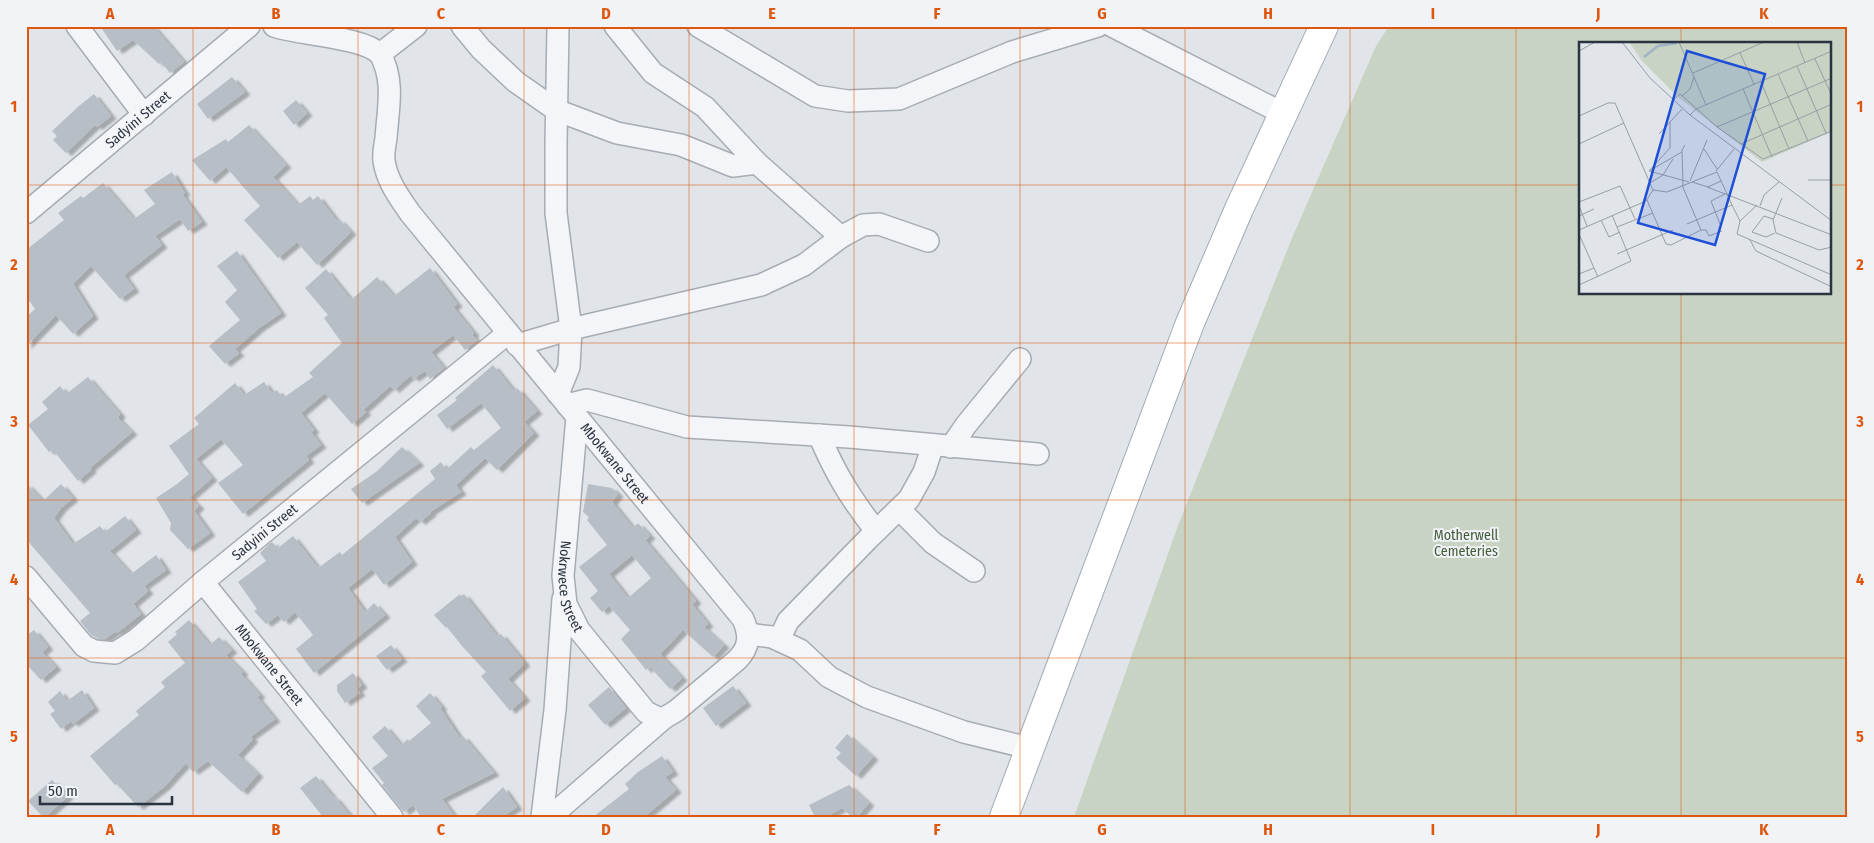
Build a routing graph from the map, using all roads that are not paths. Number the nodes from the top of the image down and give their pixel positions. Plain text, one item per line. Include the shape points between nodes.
1 (77, 26) edge
2 (249, 26) edge
3 (274, 26) edge
4 (416, 26) edge
5 (462, 26) edge
6 (558, 26) edge
7 (615, 26) edge
8 (698, 26) edge
9 (1098, 26) edge
10 (1112, 26) edge
11 (1324, 26) edge
12 (380, 54) junction
13 (556, 110) junction
14 (1284, 114) junction
15 (144, 115) junction
16 (757, 163) junction
17 (26, 213) edge
18 (841, 237) junction
19 (928, 241) dead end
20 (571, 329) junction
21 (512, 339) junction
22 (1020, 359) dead end
23 (567, 406) junction
24 (819, 435) junction
25 (942, 446) junction
26 (1038, 454) dead end
27 (899, 509) junction
28 (876, 531) junction
29 (974, 571) dead end
30 (26, 578) edge
31 (203, 582) junction
32 (564, 594) junction
33 (748, 634) junction
34 (779, 640) junction
35 (664, 718) junction
36 (1029, 748) junction
37 (392, 817) edge
38 (542, 817) edge
39 (550, 817) edge
40 (1004, 817) edge

1 - 15 street
2 - 15 street, Sadyini Street
3 - 12 street via 356,42
4 - 12 street
5 - 13 street via 516,82
6 - 13 street, Nokrwece Street
7 - 16 street via 653,73 705,107
8 - 9 street via 816,96 848,101 899,99 1012,52
10 - 14 street
11 - 14 main road
12 - 21 street, Mbokwane Street via 386,64 390,84 384,159 391,184 410,213
13 - 16 street via 617,133 680,145 733,166
13 - 20 street, Nokrwece Street via 556,213
14 - 36 main road via 1190,323
15 - 17 street, Sadyini Street
16 - 18 street
18 - 19 street via 863,225 879,224
18 - 20 street via 804,265 761,286
20 - 21 street
20 - 23 street, Nokrwece Street
21 - 23 street, Mbokwane Street
21 - 31 street, Sadyini Street
22 - 25 street via 966,425
23 - 24 street via 587,400 686,427
23 - 32 street, Nokrwece Street
23 - 33 street, Mbokwane Street via 743,619
24 - 25 street
24 - 28 street via 853,502
25 - 26 street
25 - 27 street via 909,499
27 - 28 street
27 - 29 street via 933,543
28 - 34 street via 788,621
30 - 31 street, Sadyini Street via 84,646 106,653 115,653 136,640
31 - 37 street, Mbokwane Street
32 - 35 street, Nokrwece Street via 569,612 580,630 646,712
32 - 38 street
33 - 34 street
33 - 35 street via 745,651 737,660
34 - 36 street via 800,650 829,677 867,697 964,732
35 - 39 street
36 - 40 main road

